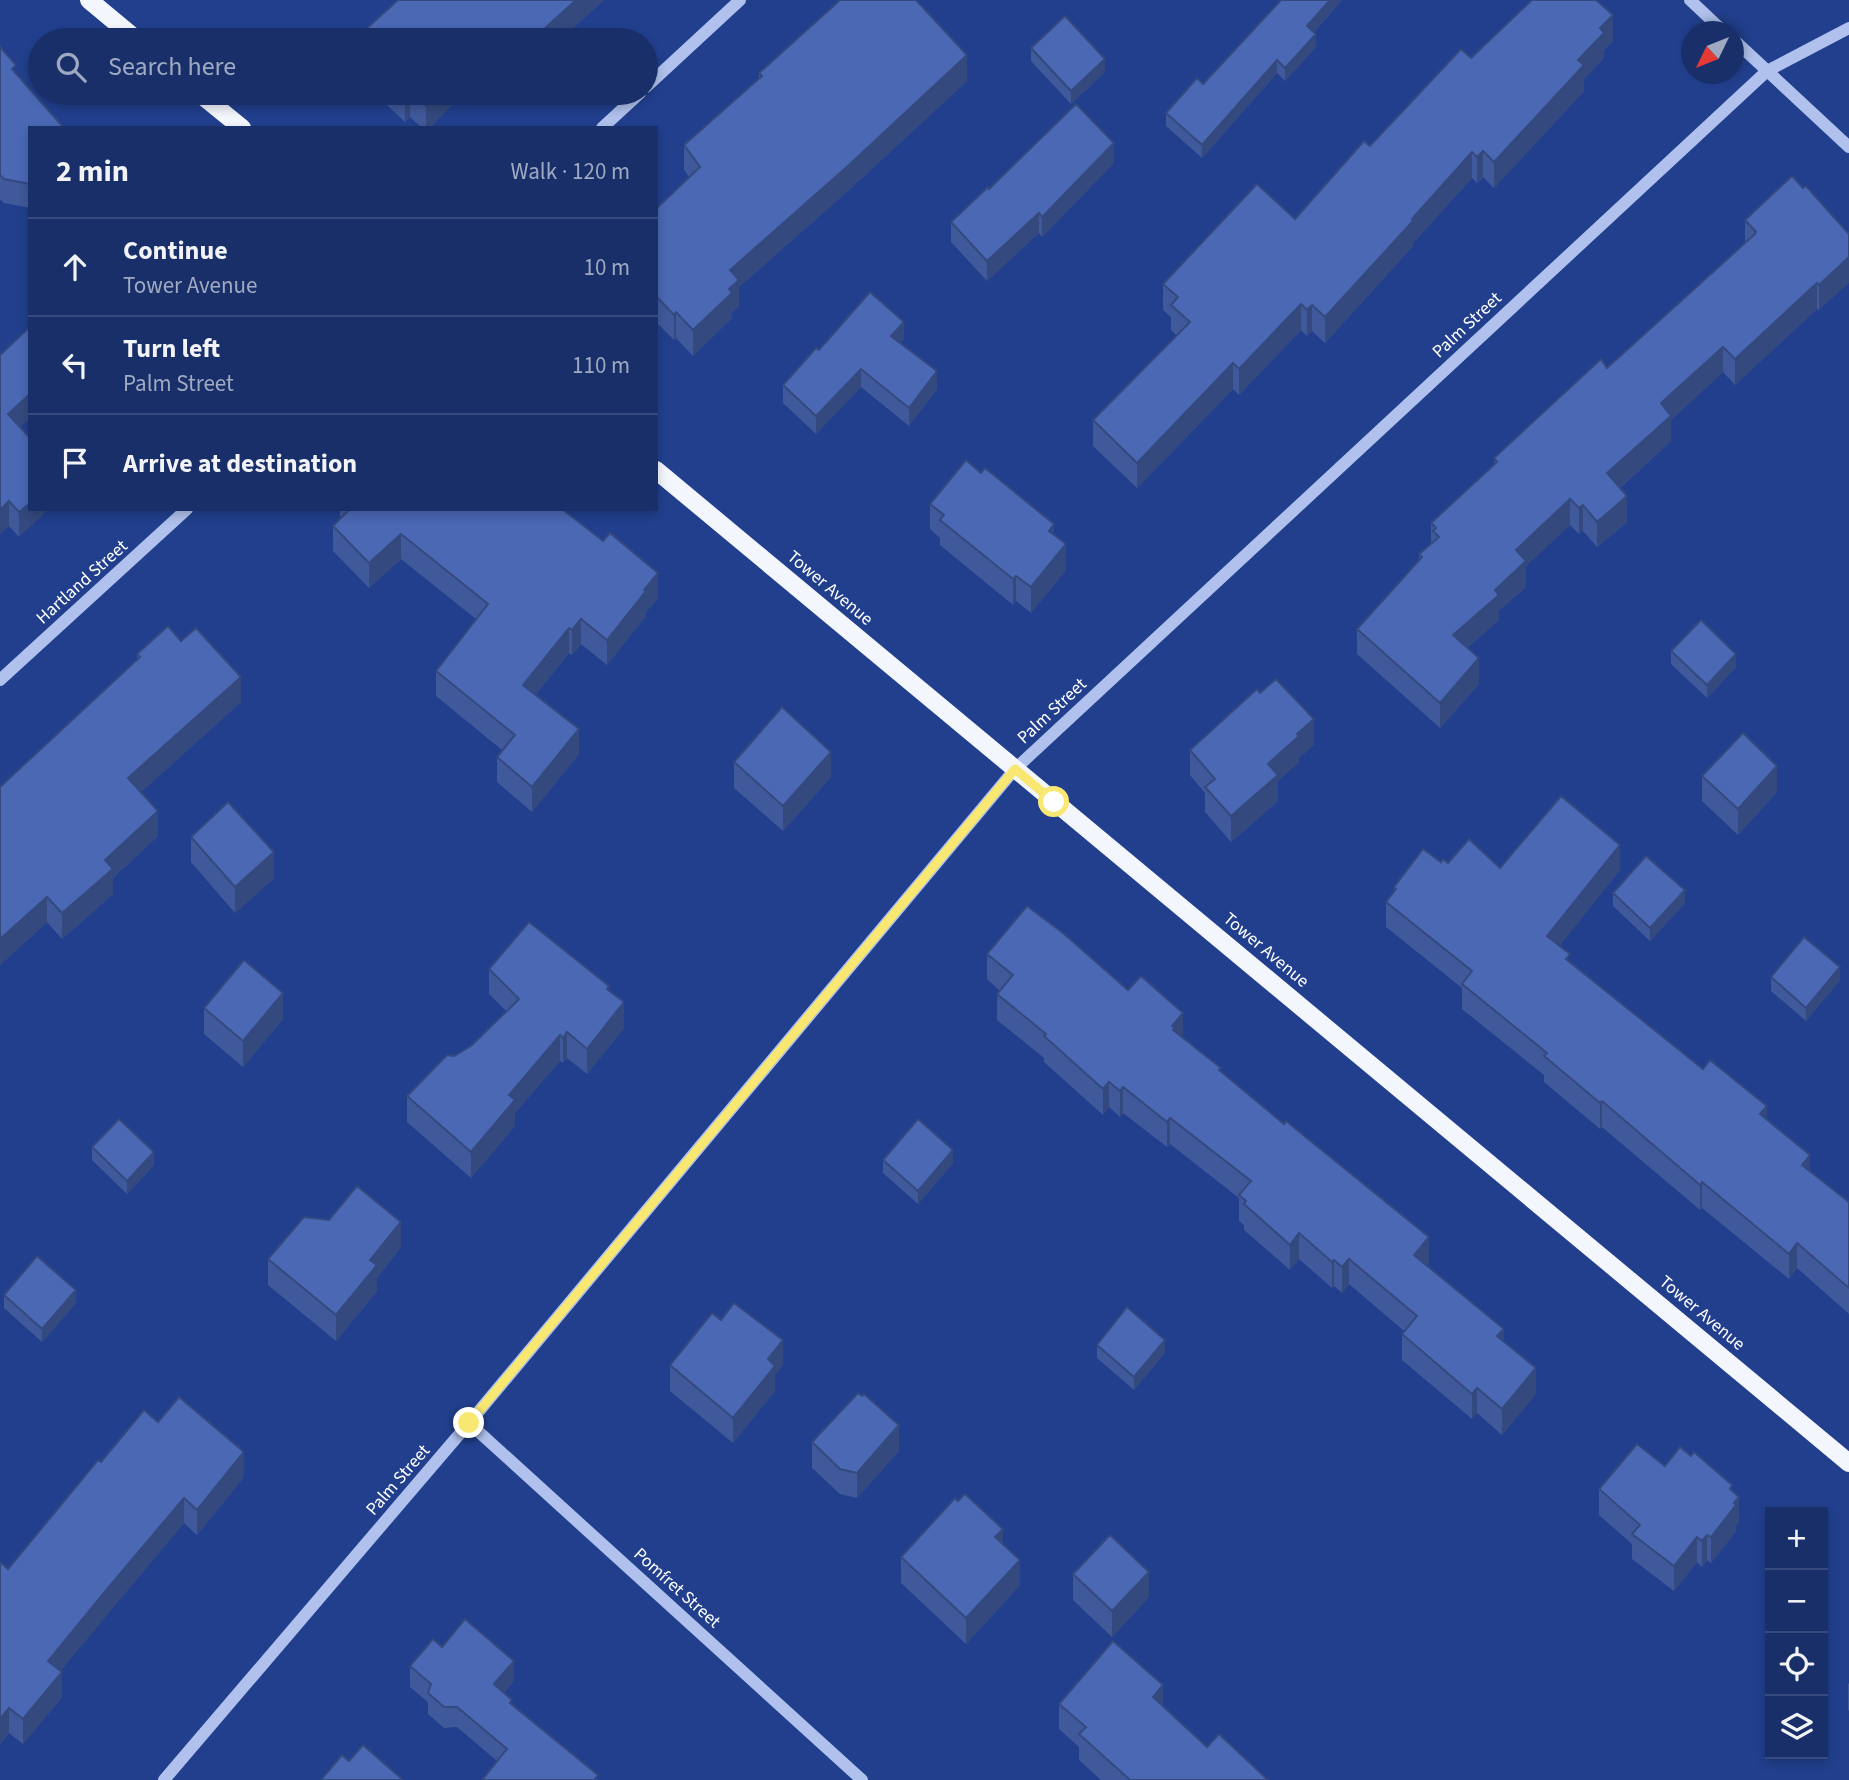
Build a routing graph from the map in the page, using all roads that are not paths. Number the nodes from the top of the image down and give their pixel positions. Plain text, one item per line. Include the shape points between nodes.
1 (89, 0) edge
2 (740, 0) edge
3 (1690, 0) edge
4 (1712, 21) edge
5 (123, 28) edge
6 (1849, 28) edge
7 (1744, 49) edge
8 (1767, 71) junction
9 (658, 77) edge
10 (214, 105) edge
11 (627, 105) edge
12 (240, 126) edge
13 (604, 126) edge
14 (1849, 147) edge
15 (658, 472) edge
16 (185, 511) edge
17 (0, 680) edge
18 (1015, 769) junction
19 (469, 1423) junction
20 (1849, 1462) edge
21 (164, 1780) edge
22 (862, 1780) edge

1 - 5 main road
2 - 9 street
3 - 4 street
6 - 8 street, Palm Street
7 - 8 street
8 - 14 street
8 - 18 street, Palm Street
10 - 12 main road
11 - 13 street
15 - 18 main road, Tower Avenue
16 - 17 street, Hartland Street
18 - 19 street, Palm Street
18 - 20 main road, Tower Avenue
19 - 21 street, Palm Street
19 - 22 street, Pomfret Street

